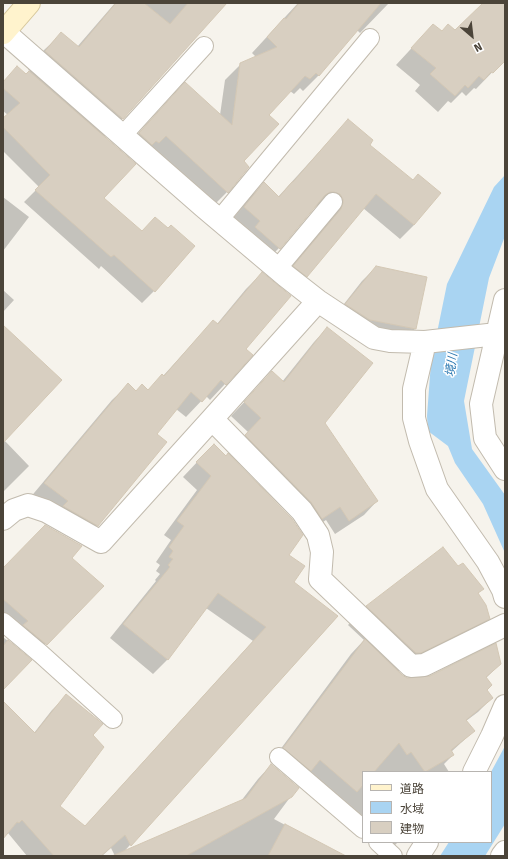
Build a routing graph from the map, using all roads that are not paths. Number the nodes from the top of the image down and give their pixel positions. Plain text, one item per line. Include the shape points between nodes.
1 (29, 3) edge
2 (3, 33) edge
3 (370, 38) dead end
4 (204, 46) dead end
5 (122, 136) junction
6 (333, 202) dead end
7 (219, 220) junction
8 (278, 269) junction
9 (505, 300) edge
10 (318, 301) junction
11 (501, 332) edge
12 (425, 342) junction
13 (212, 419) junction
14 (505, 469) edge
15 (3, 519) edge
16 (505, 597) edge
17 (3, 622) edge
18 (505, 625) edge
19 (505, 706) edge
20 (113, 719) dead end
21 (279, 757) dead end
22 (474, 771) edge
23 (362, 828) edge
24 (379, 843) edge
25 (426, 843) edge
26 (505, 852) edge
27 (393, 856) edge
28 (418, 856) edge
29 (502, 856) edge

1 - 2 main road
2 - 5 street
3 - 7 lane
4 - 5 lane
5 - 7 street
6 - 8 lane
7 - 8 street
8 - 10 street
9 - 11 street
10 - 12 street via 374,338
10 - 13 street
11 - 12 street
11 - 14 street via 481,404 485,438
12 - 16 street via 414,389 414,418 420,441 437,489 488,562
13 - 15 street via 101,542 46,511 28,505 14,510
13 - 18 street via 302,511 318,535 322,552 320,579 411,666 424,665
17 - 20 lane
19 - 22 street
21 - 23 lane
24 - 27 lane
25 - 28 street
26 - 29 street

